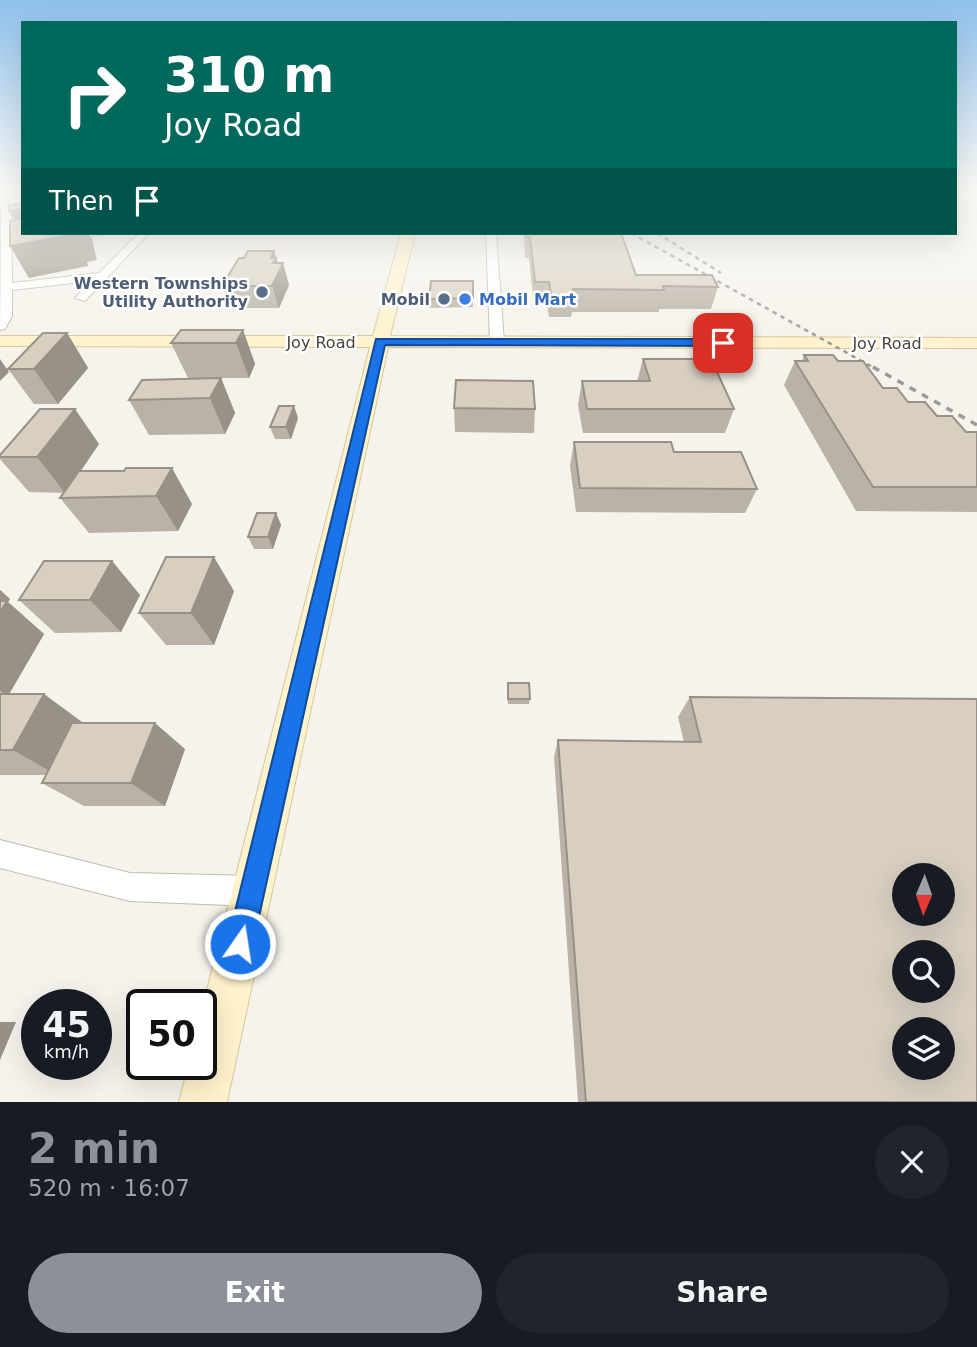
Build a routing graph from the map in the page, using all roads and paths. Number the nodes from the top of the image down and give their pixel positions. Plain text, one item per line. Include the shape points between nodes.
1 (67, 239) edge
2 (138, 239) edge
3 (406, 239) edge
4 (491, 239) edge
5 (52, 242) edge
6 (7, 250) edge
7 (102, 276) junction
8 (4, 289) edge
9 (81, 299) dead end
10 (0, 326) edge
11 (0, 341) edge
12 (380, 342) junction
13 (497, 342) junction
14 (977, 343) edge
15 (0, 854) edge
16 (253, 891) junction
17 (203, 1102) edge

1 - 5 street
2 - 7 street
3 - 12 main road
4 - 13 street
6 - 8 street
7 - 8 street
7 - 9 street
8 - 10 street via 6,316
11 - 12 main road, Joy Road
12 - 13 main road, Joy Road
12 - 16 main road
13 - 14 street, Joy Road
15 - 16 street via 130,887
16 - 17 main road

